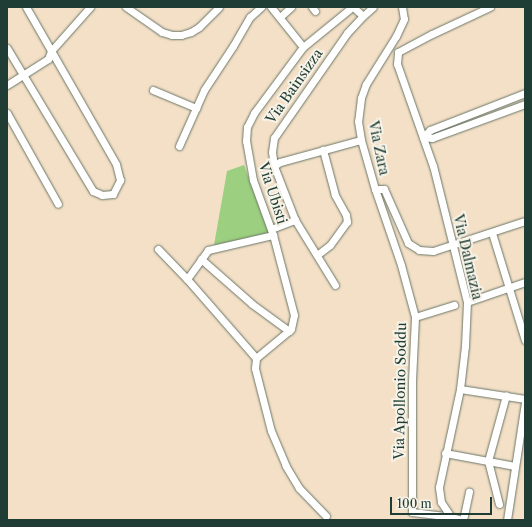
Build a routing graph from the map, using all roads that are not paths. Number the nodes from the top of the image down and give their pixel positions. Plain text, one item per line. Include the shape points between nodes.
1 (26, 7) edge
2 (90, 7) edge
3 (126, 7) edge
4 (219, 7) edge
5 (261, 7) edge
6 (271, 7) edge
7 (291, 7) edge
8 (352, 7) edge
9 (373, 7) edge
10 (402, 7) edge
11 (490, 7) edge
12 (135, 10) edge
13 (363, 16) junction
14 (280, 17) junction
15 (303, 47) junction
16 (7, 48) edge
17 (51, 51) junction
18 (22, 76) junction
19 (7, 85) edge
20 (153, 90) dead end
21 (525, 93) edge
22 (511, 98) junction
23 (525, 104) edge
24 (196, 108) junction
25 (516, 108) junction
26 (7, 113) edge
27 (452, 122) junction
28 (455, 130) junction
29 (423, 137) junction
30 (361, 140) junction
31 (179, 146) dead end
32 (322, 150) junction
33 (274, 166) junction
34 (375, 189) junction
35 (58, 204) dead end
36 (295, 220) junction
37 (525, 221) edge
38 (272, 232) junction
39 (492, 233) junction
40 (453, 244) junction
41 (158, 248) dead end
42 (317, 255) junction
43 (201, 260) junction
44 (188, 279) junction
45 (525, 282) edge
46 (335, 285) dead end
47 (509, 288) junction
48 (467, 302) junction
49 (454, 306) dead end
50 (415, 317) junction
51 (289, 331) junction
52 (525, 338) edge
53 (256, 358) junction
54 (460, 389) junction
55 (506, 396) junction
56 (525, 399) edge
57 (525, 404) edge
58 (445, 453) junction
59 (488, 461) junction
60 (515, 466) junction
61 (469, 492) dead end
62 (499, 504) dead end
63 (326, 516) dead end
64 (452, 517) junction
65 (463, 520) edge
66 (507, 520) edge

1 - 17 street
2 - 17 street
3 - 12 street
4 - 12 street via 199,27 181,35 162,32
5 - 24 street via 250,17 204,90
6 - 14 street
7 - 14 street
8 - 13 street
8 - 15 street, Via Ubisti
9 - 13 street
10 - 30 street, Via Zara via 404,19 366,84 361,98 358,121
11 - 29 street, Via Dalmazia via 398,52 398,64
13 - 33 street, Via Bainsizza via 347,33 274,138
14 - 15 street
15 - 38 street, Via Ubisti via 254,113 248,127 246,141 250,168
16 - 18 street
17 - 18 street via 48,59
17 - 18 street via 116,164 120,180 113,194 93,191
18 - 19 street
20 - 24 street
21 - 22 street
22 - 25 street
22 - 27 street
23 - 25 street
24 - 31 street
25 - 28 street
26 - 35 street
27 - 28 street
27 - 29 street via 430,130
28 - 29 street via 432,138
29 - 40 street, Via Dalmazia
30 - 32 street
30 - 34 street, Via Zara
32 - 33 street
32 - 42 street via 335,196 346,215 347,222 330,245
33 - 36 street, Via Bainsizza
34 - 40 street, Via Zara via 384,189 408,243 419,250 433,251
34 - 50 street, Via Apollonio Soddu via 401,265
36 - 38 street
36 - 42 street, Via Bainsizza
37 - 39 street
38 - 43 street via 208,250
38 - 51 street, Via Ubisti via 294,315 294,322
39 - 40 street
39 - 47 street
40 - 48 street, Via Dalmazia
41 - 44 street
42 - 46 street, Via Bainsizza
43 - 44 street
43 - 51 street via 252,304
44 - 53 street
45 - 47 street
47 - 48 street
47 - 52 street
48 - 54 street, Via Dalmazia
49 - 50 street
50 - 64 street, Via Apollonio Soddu via 412,512
51 - 53 street
53 - 63 street via 255,368 264,408 286,466 299,488
54 - 55 street
54 - 58 street, Via Dalmazia
55 - 56 street
55 - 59 street
57 - 60 street
58 - 59 street
58 - 64 street, Via Dalmazia via 439,487 441,502
59 - 60 street
59 - 62 street
60 - 66 street
61 - 65 street
64 - 65 street

